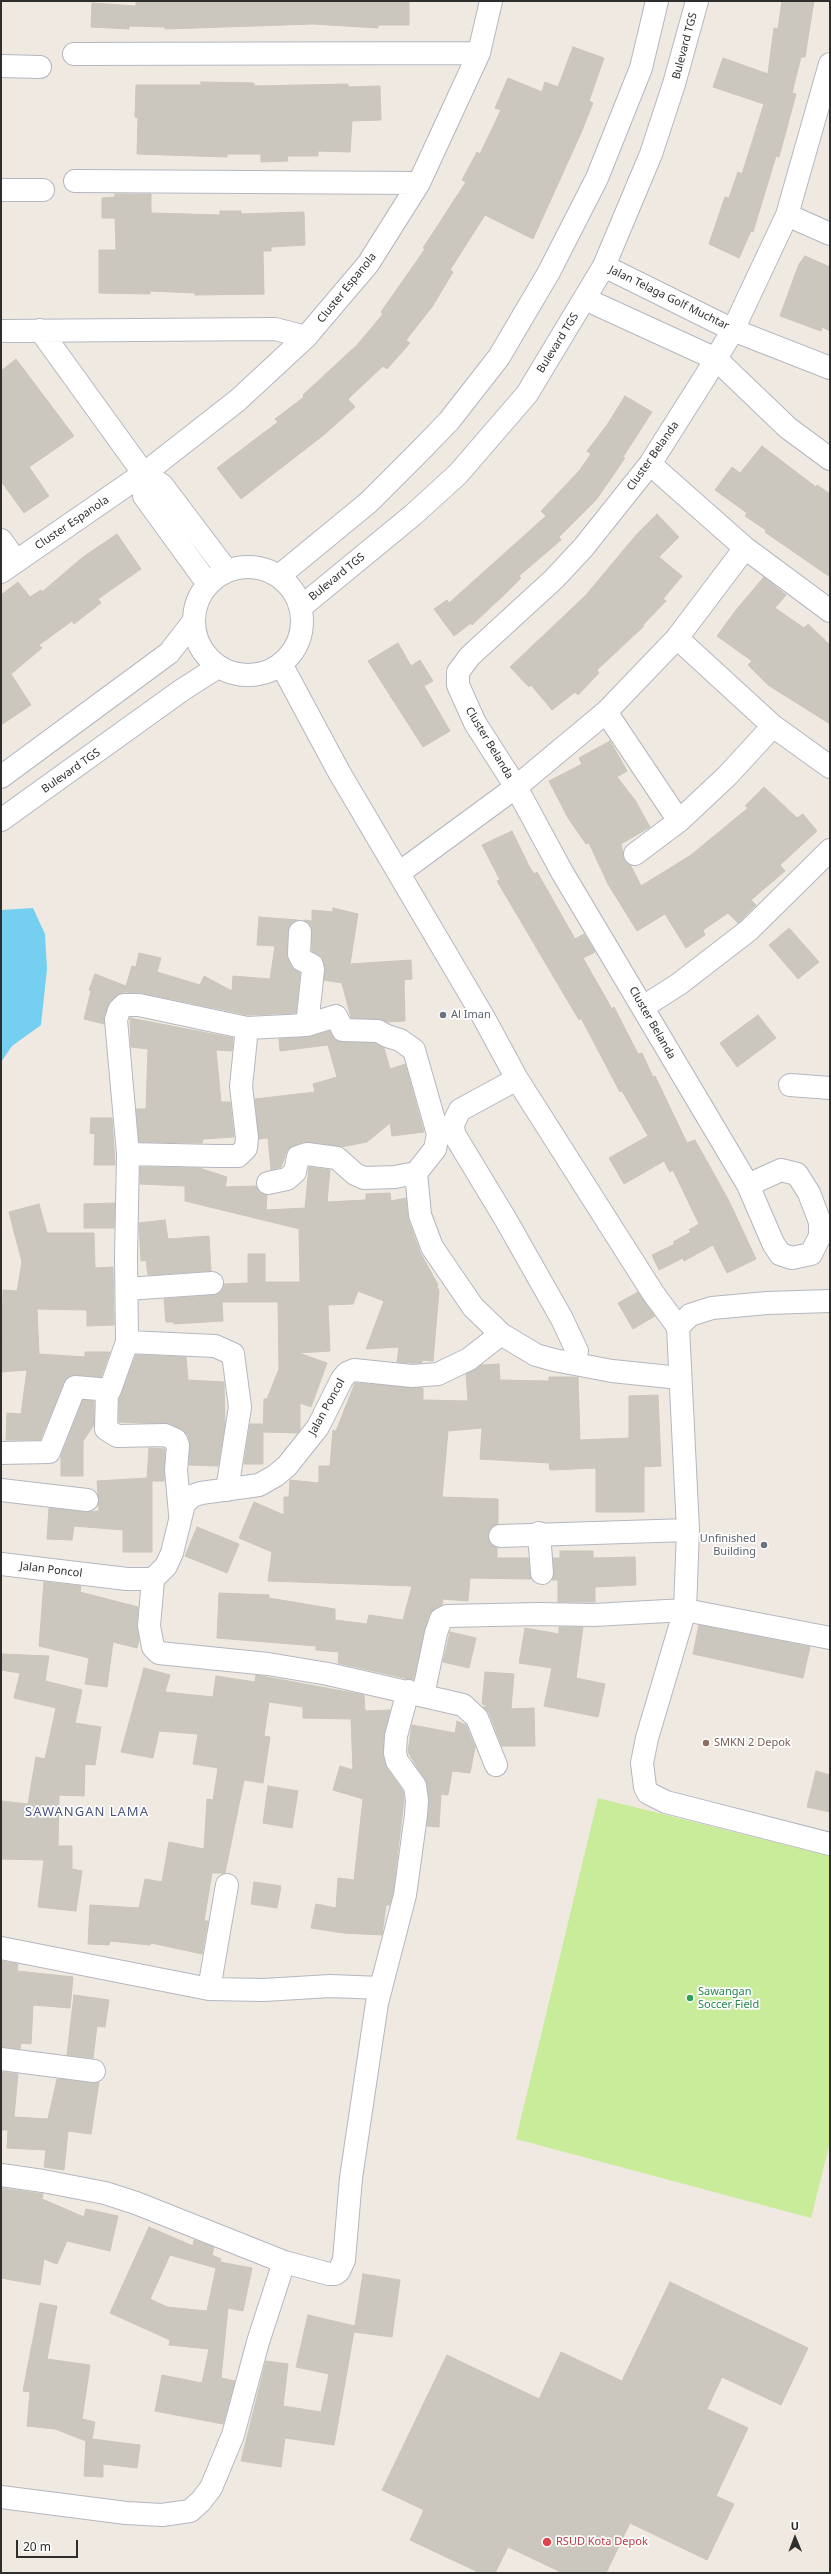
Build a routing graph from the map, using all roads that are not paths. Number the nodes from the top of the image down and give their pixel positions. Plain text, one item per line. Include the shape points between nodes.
1 (491, 1) edge
2 (657, 1) edge
3 (697, 1) edge
4 (479, 53) junction
5 (74, 54) dead end
6 (830, 64) edge
7 (1, 66) edge
8 (40, 66) dead end
9 (75, 181) dead end
10 (419, 183) junction
11 (1, 190) edge
12 (43, 190) dead end
13 (787, 215) junction
14 (830, 234) edge
15 (604, 266) junction
16 (585, 300) junction
17 (40, 330) junction
18 (733, 330) junction
19 (1, 331) edge
20 (306, 337) junction
21 (716, 359) junction
22 (830, 368) edge
23 (830, 459) edge
24 (650, 464) junction
25 (144, 474) junction
26 (1, 540) edge
27 (745, 548) junction
28 (8, 567) edge
29 (227, 571) junction
30 (279, 576) junction
31 (208, 584) junction
32 (301, 607) junction
33 (830, 611) edge
34 (193, 622) junction
35 (676, 638) junction
36 (281, 664) junction
37 (218, 667) junction
38 (606, 712) junction
39 (773, 726) junction
40 (830, 767) edge
41 (1, 776) edge
42 (516, 787) junction
43 (1, 820) edge
44 (679, 821) junction
45 (830, 850) edge
46 (635, 854) dead end
47 (399, 873) junction
48 (300, 932) dead end
49 (643, 1007) junction
50 (307, 1025) junction
51 (247, 1028) junction
52 (517, 1079) junction
53 (790, 1085) dead end
54 (830, 1088) edge
55 (128, 1154) junction
56 (416, 1173) junction
57 (268, 1182) dead end
58 (748, 1185) dead end
59 (212, 1283) dead end
60 (127, 1289) junction
61 (830, 1300) edge
62 (678, 1327) junction
63 (501, 1334) junction
64 (127, 1342) junction
65 (577, 1350) dead end
66 (680, 1378) junction
67 (107, 1391) junction
68 (1, 1453) edge
69 (1, 1490) edge
70 (226, 1490) junction
71 (87, 1500) dead end
72 (180, 1514) junction
73 (688, 1530) junction
74 (539, 1533) junction
75 (500, 1536) dead end
76 (1, 1564) edge
77 (542, 1573) dead end
78 (153, 1579) junction
79 (685, 1610) junction
80 (830, 1638) edge
81 (415, 1693) junction
82 (496, 1766) dead end
83 (830, 1844) edge
84 (227, 1885) dead end
85 (1, 1948) edge
86 (381, 1988) junction
87 (209, 1989) junction
88 (1, 2059) edge
89 (94, 2071) dead end
90 (1, 2175) edge
91 (284, 2262) junction
92 (1, 2498) edge

1 - 4 street, Cluster Espanola
2 - 30 street via 641,68 597,178 549,272 499,357 449,421 369,502
3 - 15 street, Bulevard TGS via 674,84 650,154
4 - 5 street
4 - 10 street, Cluster Espanola
6 - 13 street, Cluster Belanda
7 - 8 street
9 - 10 street
10 - 20 street, Cluster Espanola via 368,264
11 - 12 street
13 - 14 street
13 - 18 street, Cluster Belanda
15 - 16 street, Bulevard TGS
15 - 18 street, Jalan Telaga Golf Muchtar
16 - 21 street
16 - 32 street, Bulevard TGS via 527,394 458,474 413,515
17 - 19 street
17 - 20 street via 275,329
17 - 25 street
18 - 21 street, Cluster Belanda
18 - 22 street, Jalan Telaga Golf Muchtar
20 - 25 street, Cluster Espanola via 238,400
21 - 23 street via 788,428
21 - 24 street, Cluster Belanda
24 - 27 street
24 - 42 street, Cluster Belanda via 578,553 554,579 470,656 458,672 458,685 475,724
25 - 28 street, Cluster Espanola
25 - 29 street via 162,485
25 - 31 street via 144,496
26 - 28 street
27 - 33 street
27 - 35 street
29 - 30 street via 254,567
29 - 31 street
30 - 32 street via 289,585
31 - 34 street via 199,597
32 - 36 street via 300,639 292,653
34 - 37 street via 194,632 203,652
34 - 41 street via 169,653
35 - 38 street
35 - 39 street
36 - 37 street via 261,674 250,676 239,675
36 - 47 street via 339,772
37 - 43 street, Bulevard TGS
38 - 42 street
38 - 44 street
39 - 40 street
39 - 44 street via 727,776
42 - 47 street
42 - 49 street, Cluster Belanda via 562,872
44 - 46 street
45 - 49 street via 749,930 679,984
47 - 52 street
48 - 50 street via 299,954 302,960 312,965 313,970
49 - 58 street, Cluster Belanda
50 - 51 street
50 - 56 street via 336,1016 343,1030 378,1030 414,1050 438,1134 435,1149
51 - 55 street via 242,1086 246,1148 238,1156
51 - 55 street via 139,1005 124,1005 118,1010 117,1047
52 - 62 street via 653,1293
52 - 65 street via 460,1110 453,1124 454,1134 562,1318
53 - 54 street
55 - 60 street
56 - 57 street via 364,1178 355,1174 337,1158 307,1154 298,1157 292,1176 281,1181
56 - 63 street via 420,1215 432,1247 473,1307
59 - 60 street
60 - 64 street
61 - 62 street via 768,1303 699,1311 690,1315
62 - 66 street
63 - 66 street via 536,1355 554,1360
63 - 70 street, Jalan Poncol via 468,1359 438,1374 412,1376 354,1370 347,1373 339,1383 318,1427 287,1466 259,1485
64 - 67 street via 112,1387
64 - 70 street via 215,1346 233,1354 240,1407
66 - 73 street
67 - 68 street via 75,1387 49,1452
67 - 72 street via 106,1429 117,1436 165,1435 176,1440
69 - 71 street
70 - 72 street, Jalan Poncol via 192,1496 184,1504
72 - 78 street, Jalan Poncol via 172,1553 166,1566
73 - 74 street
73 - 79 street
74 - 75 street
74 - 77 street
76 - 78 street, Jalan Poncol via 127,1579
78 - 81 street via 149,1626 153,1648 159,1653 297,1669
79 - 80 street
79 - 81 street via 594,1615 447,1616 442,1619 436,1633
79 - 83 street via 646,1743 642,1763 643,1779 648,1793 666,1802
81 - 82 street via 463,1705 473,1712
81 - 86 street via 396,1736 395,1753 397,1761 415,1786 418,1800 405,1895
84 - 87 street
85 - 87 street
86 - 87 street via 330,1986 257,1990
86 - 91 street via 351,2178 342,2267 335,2274 328,2274
88 - 89 street
90 - 91 street via 105,2193
91 - 92 street via 258,2342 233,2435 211,2488 190,2511 162,2515 126,2513

